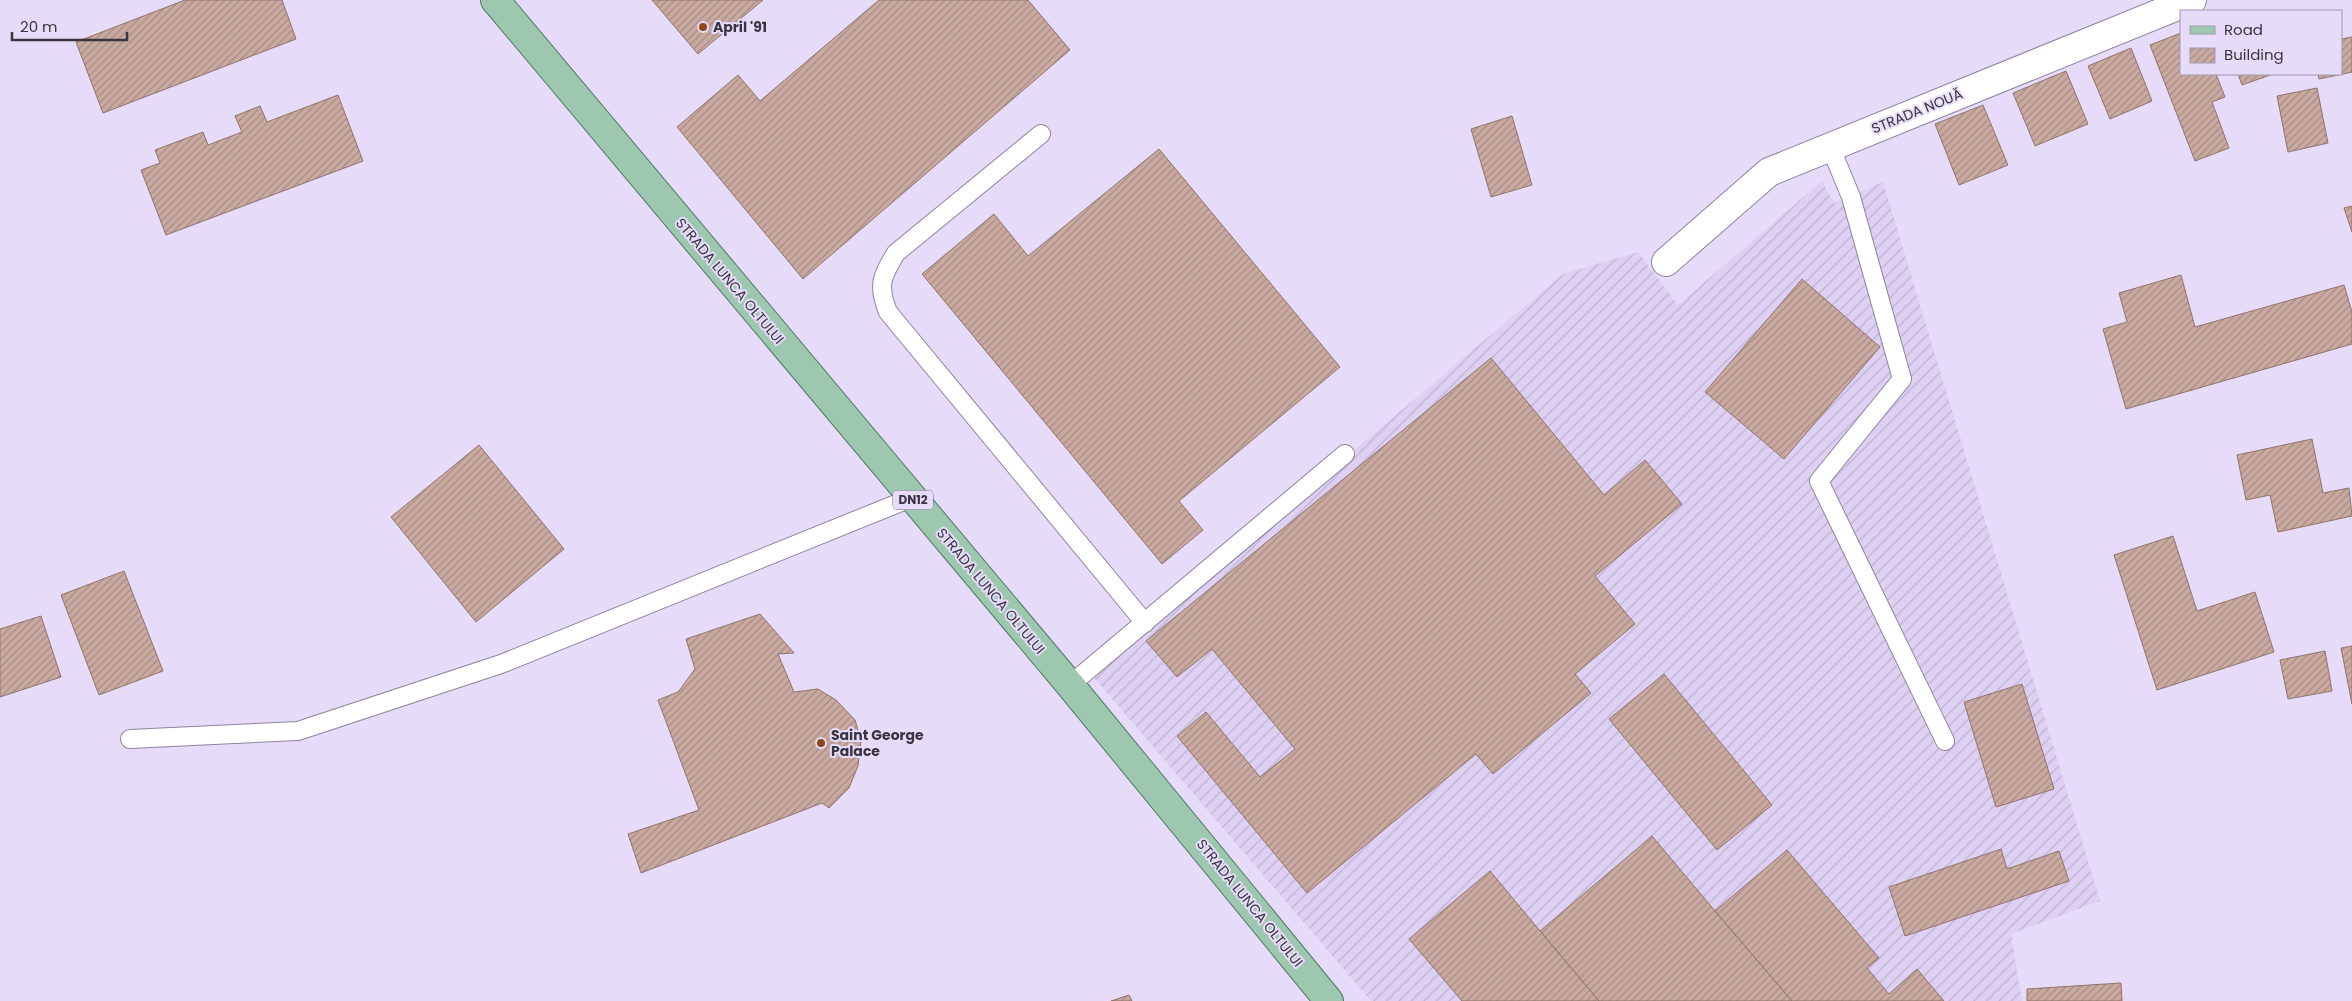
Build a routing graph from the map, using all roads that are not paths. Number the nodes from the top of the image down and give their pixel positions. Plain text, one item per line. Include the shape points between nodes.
1 (495, 0) edge
2 (2192, 0) edge
3 (1041, 134) dead end
4 (1830, 146) junction
5 (1666, 262) dead end
6 (1345, 454) dead end
7 (911, 498) junction
8 (1145, 623) junction
9 (1070, 685) junction
10 (130, 739) dead end
11 (1944, 741) dead end
12 (1330, 1001) edge

1 - 7 main road, STRADA LUNCA OLTULUI / DN12
2 - 4 street, STRADA NOUĂ
3 - 8 lane via 896,253 882,276 882,297 888,312
4 - 5 street, STRADA NOUĂ via 1769,172
4 - 11 lane via 1852,197 1902,379 1819,481
6 - 8 lane
7 - 9 main road, STRADA LUNCA OLTULUI / DN12
7 - 10 lane via 501,664 298,731
8 - 9 lane
9 - 12 main road, STRADA LUNCA OLTULUI / DN12

